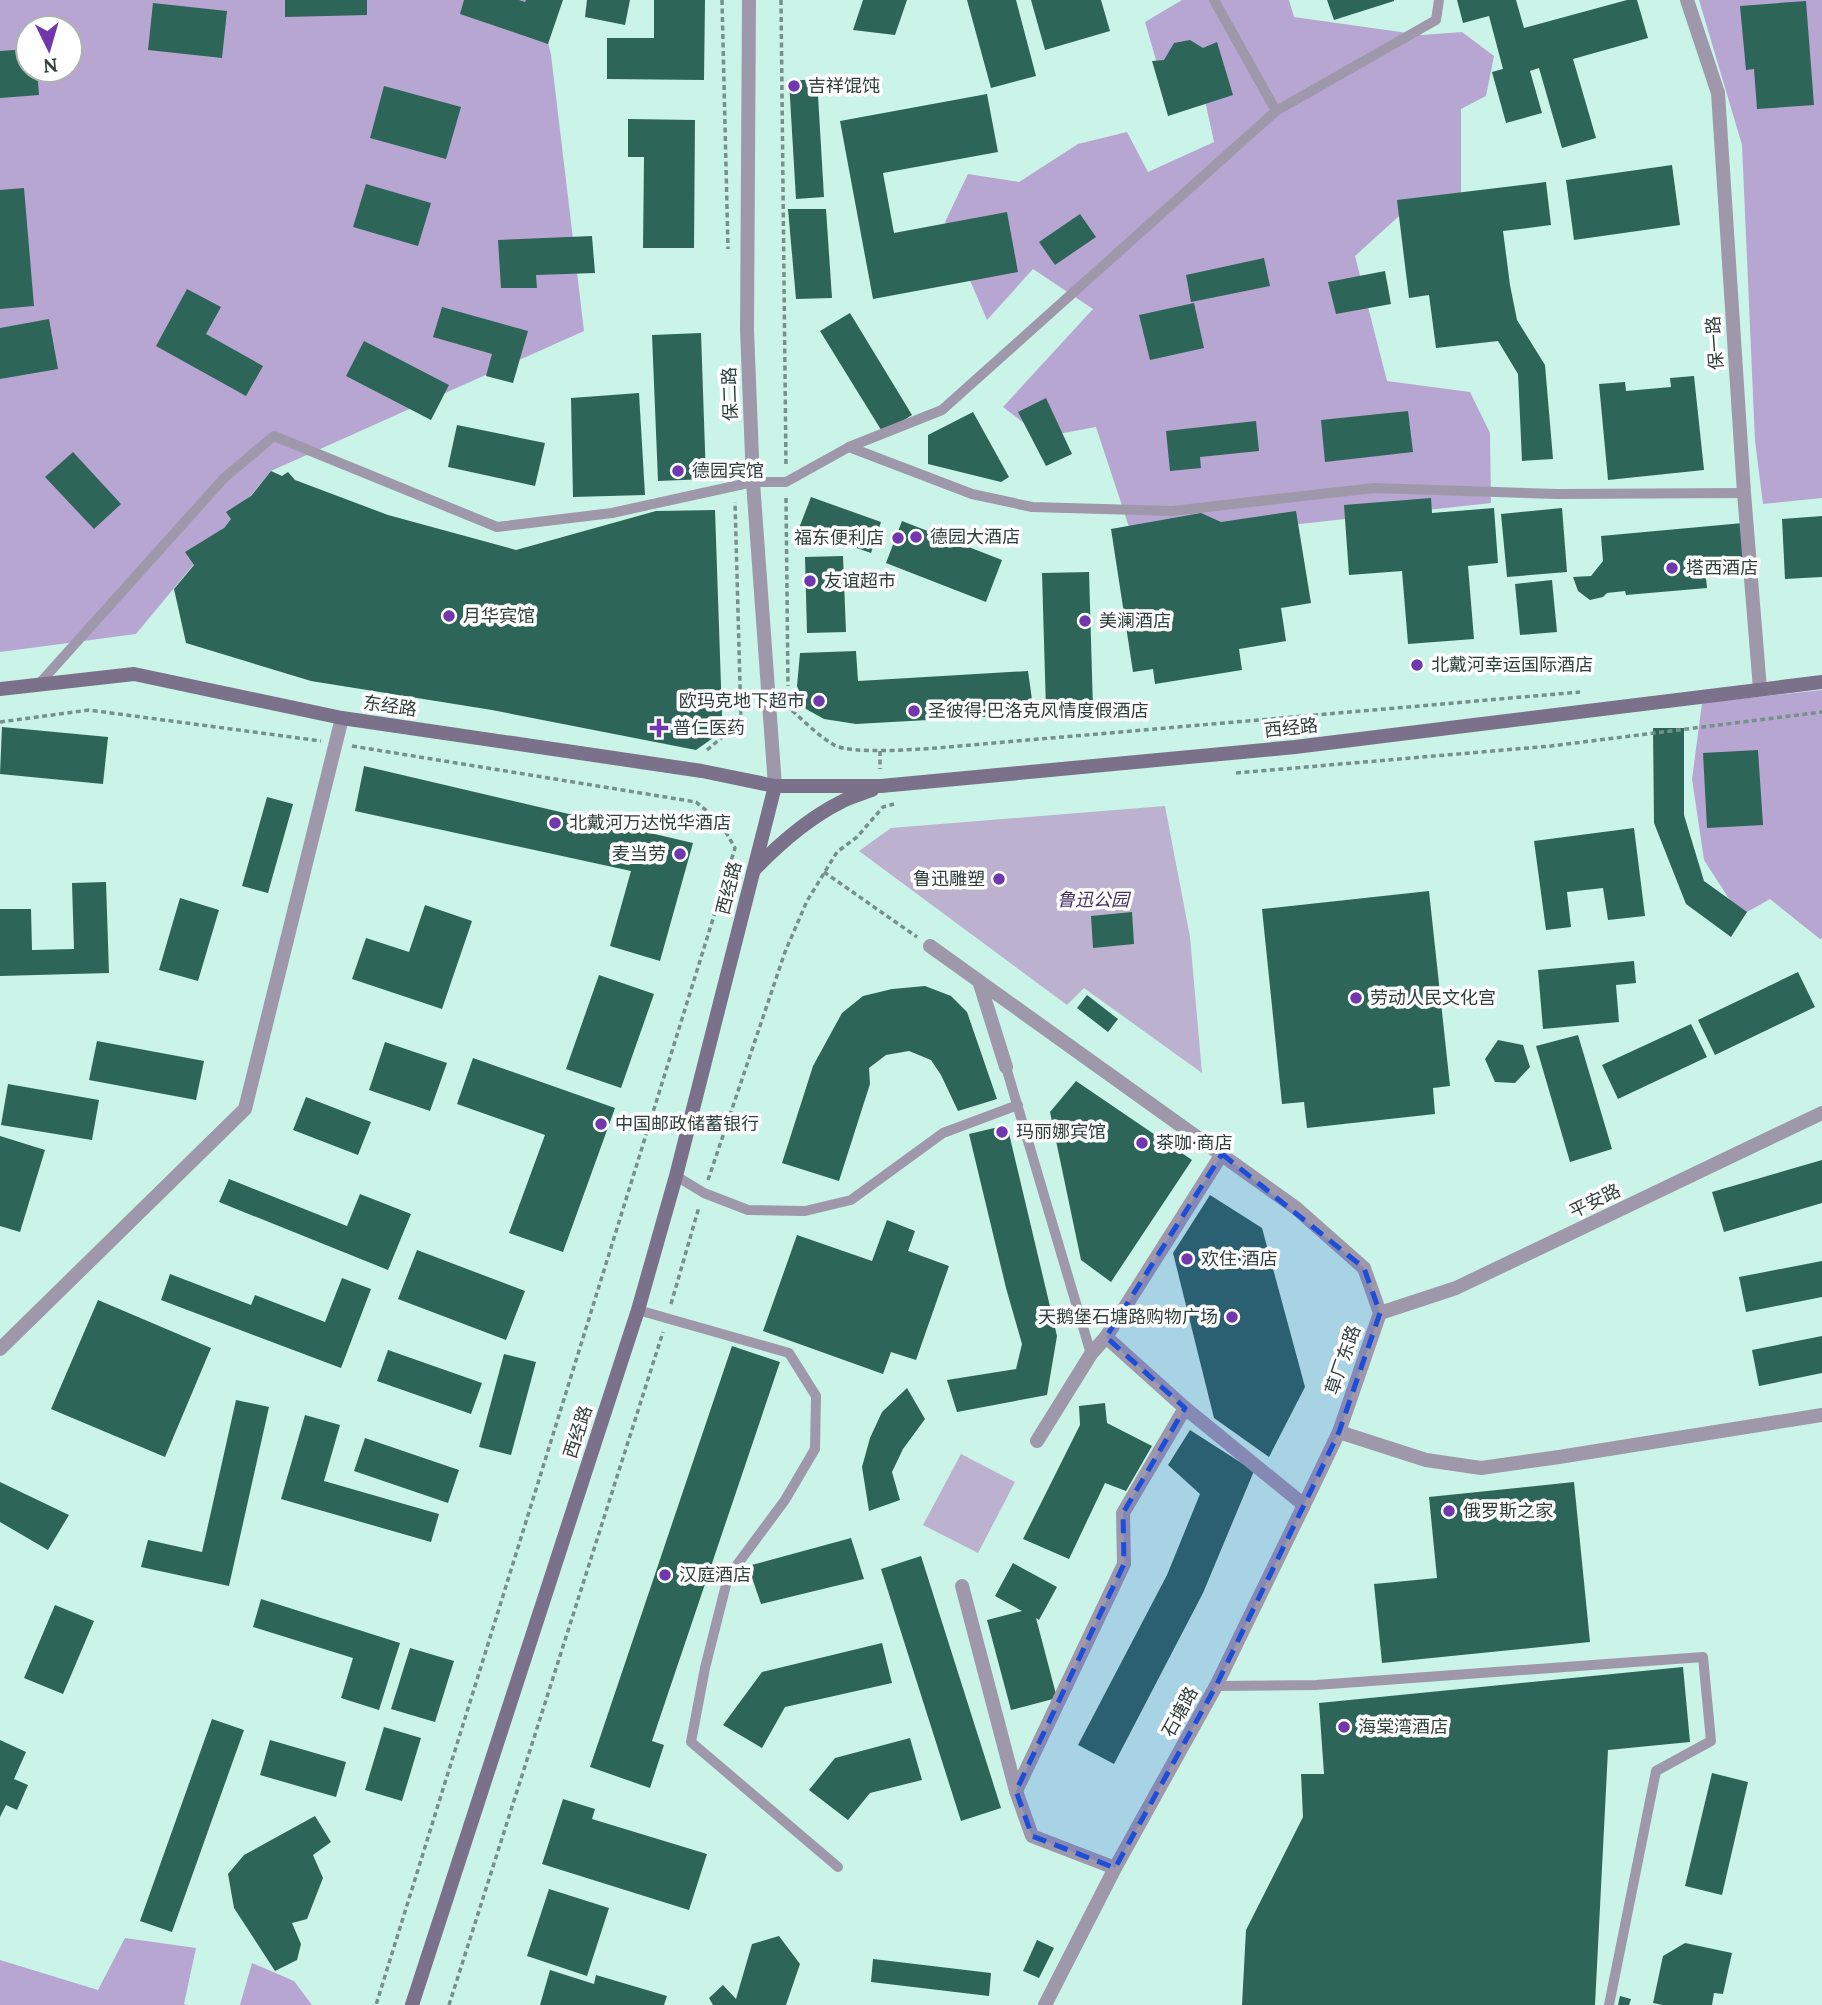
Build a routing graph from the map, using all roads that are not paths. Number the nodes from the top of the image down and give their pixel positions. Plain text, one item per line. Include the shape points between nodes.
1 (749, 0) edge
2 (1214, 0) edge
3 (1439, 0) edge
4 (1688, 0) edge
5 (1276, 111) junction
6 (849, 447) junction
7 (753, 482) junction
8 (1744, 493) junction
9 (1822, 682) edge
10 (38, 685) junction
11 (0, 689) edge
12 (1760, 689) junction
13 (342, 718) junction
14 (881, 779) junction
15 (775, 786) junction
16 (753, 872) junction
17 (930, 946) road end
18 (980, 984) junction
19 (1006, 1067) joint
20 (1018, 1105) junction
21 (1822, 1113) edge
22 (1222, 1154) junction
23 (677, 1176) junction
24 (638, 1310) junction
25 (1380, 1313) junction
26 (1106, 1337) junction
27 (0, 1349) edge
28 (1091, 1354) junction
29 (1185, 1408) junction
30 (1822, 1415) edge
31 (1339, 1432) junction
32 (1037, 1441) dead end
33 (1304, 1505) junction
34 (962, 1586) dead end
35 (1216, 1686) junction
36 (1016, 1791) junction
37 (838, 1867) dead end
38 (1115, 1868) junction
39 (412, 2005) edge
40 (1045, 2005) edge
41 (1609, 2005) edge

1 - 7 street, 保二路 via 747,330
2 - 5 lane
3 - 5 lane via 1436,20
4 - 8 street, 保一路 via 1718,93
5 - 6 lane via 942,410
6 - 7 lane via 786,482
6 - 8 lane via 972,494 1032,507 1172,511 1374,488 1557,494
7 - 10 lane via 612,513 497,527 274,436 224,478
7 - 15 street, 保二路
8 - 12 street, 保一路
9 - 12 main road, 西经路
10 - 11 main road, 东经路
10 - 13 main road, 东经路 via 134,674
12 - 14 main road, 西经路 via 1295,747
13 - 15 main road, 东经路
13 - 27 street via 245,1109
14 - 15 main road, 西经路
14 - 16 main road via 796,831
15 - 16 main road, 西经路
16 - 23 main road, 西经路
17 - 18 street, 草厂东路
18 - 19 street
18 - 22 street, 草厂东路
19 - 20 lane
20 - 23 lane via 943,1133 851,1200 805,1211 748,1210 704,1193
20 - 28 lane
21 - 25 street, 平安路 via 1456,1289
22 - 25 street, 草厂东路 via 1296,1208 1364,1268
22 - 26 street
23 - 24 main road, 西经路
24 - 37 lane via 789,1353 816,1396 814,1449 785,1500 728,1577 691,1742
24 - 39 main road, 西经路
25 - 31 street, 草厂东路
26 - 28 street
26 - 29 street
28 - 32 street
29 - 33 street
29 - 36 street via 1123,1513 1124,1564
30 - 31 street via 1481,1468 1426,1460
31 - 33 street, 石塘路
33 - 35 street, 石塘路
34 - 36 street
35 - 38 street, 石塘路
35 - 41 lane via 1316,1685 1703,1657 1711,1741 1656,1771
36 - 38 street via 1032,1836
38 - 40 street, 石塘路

